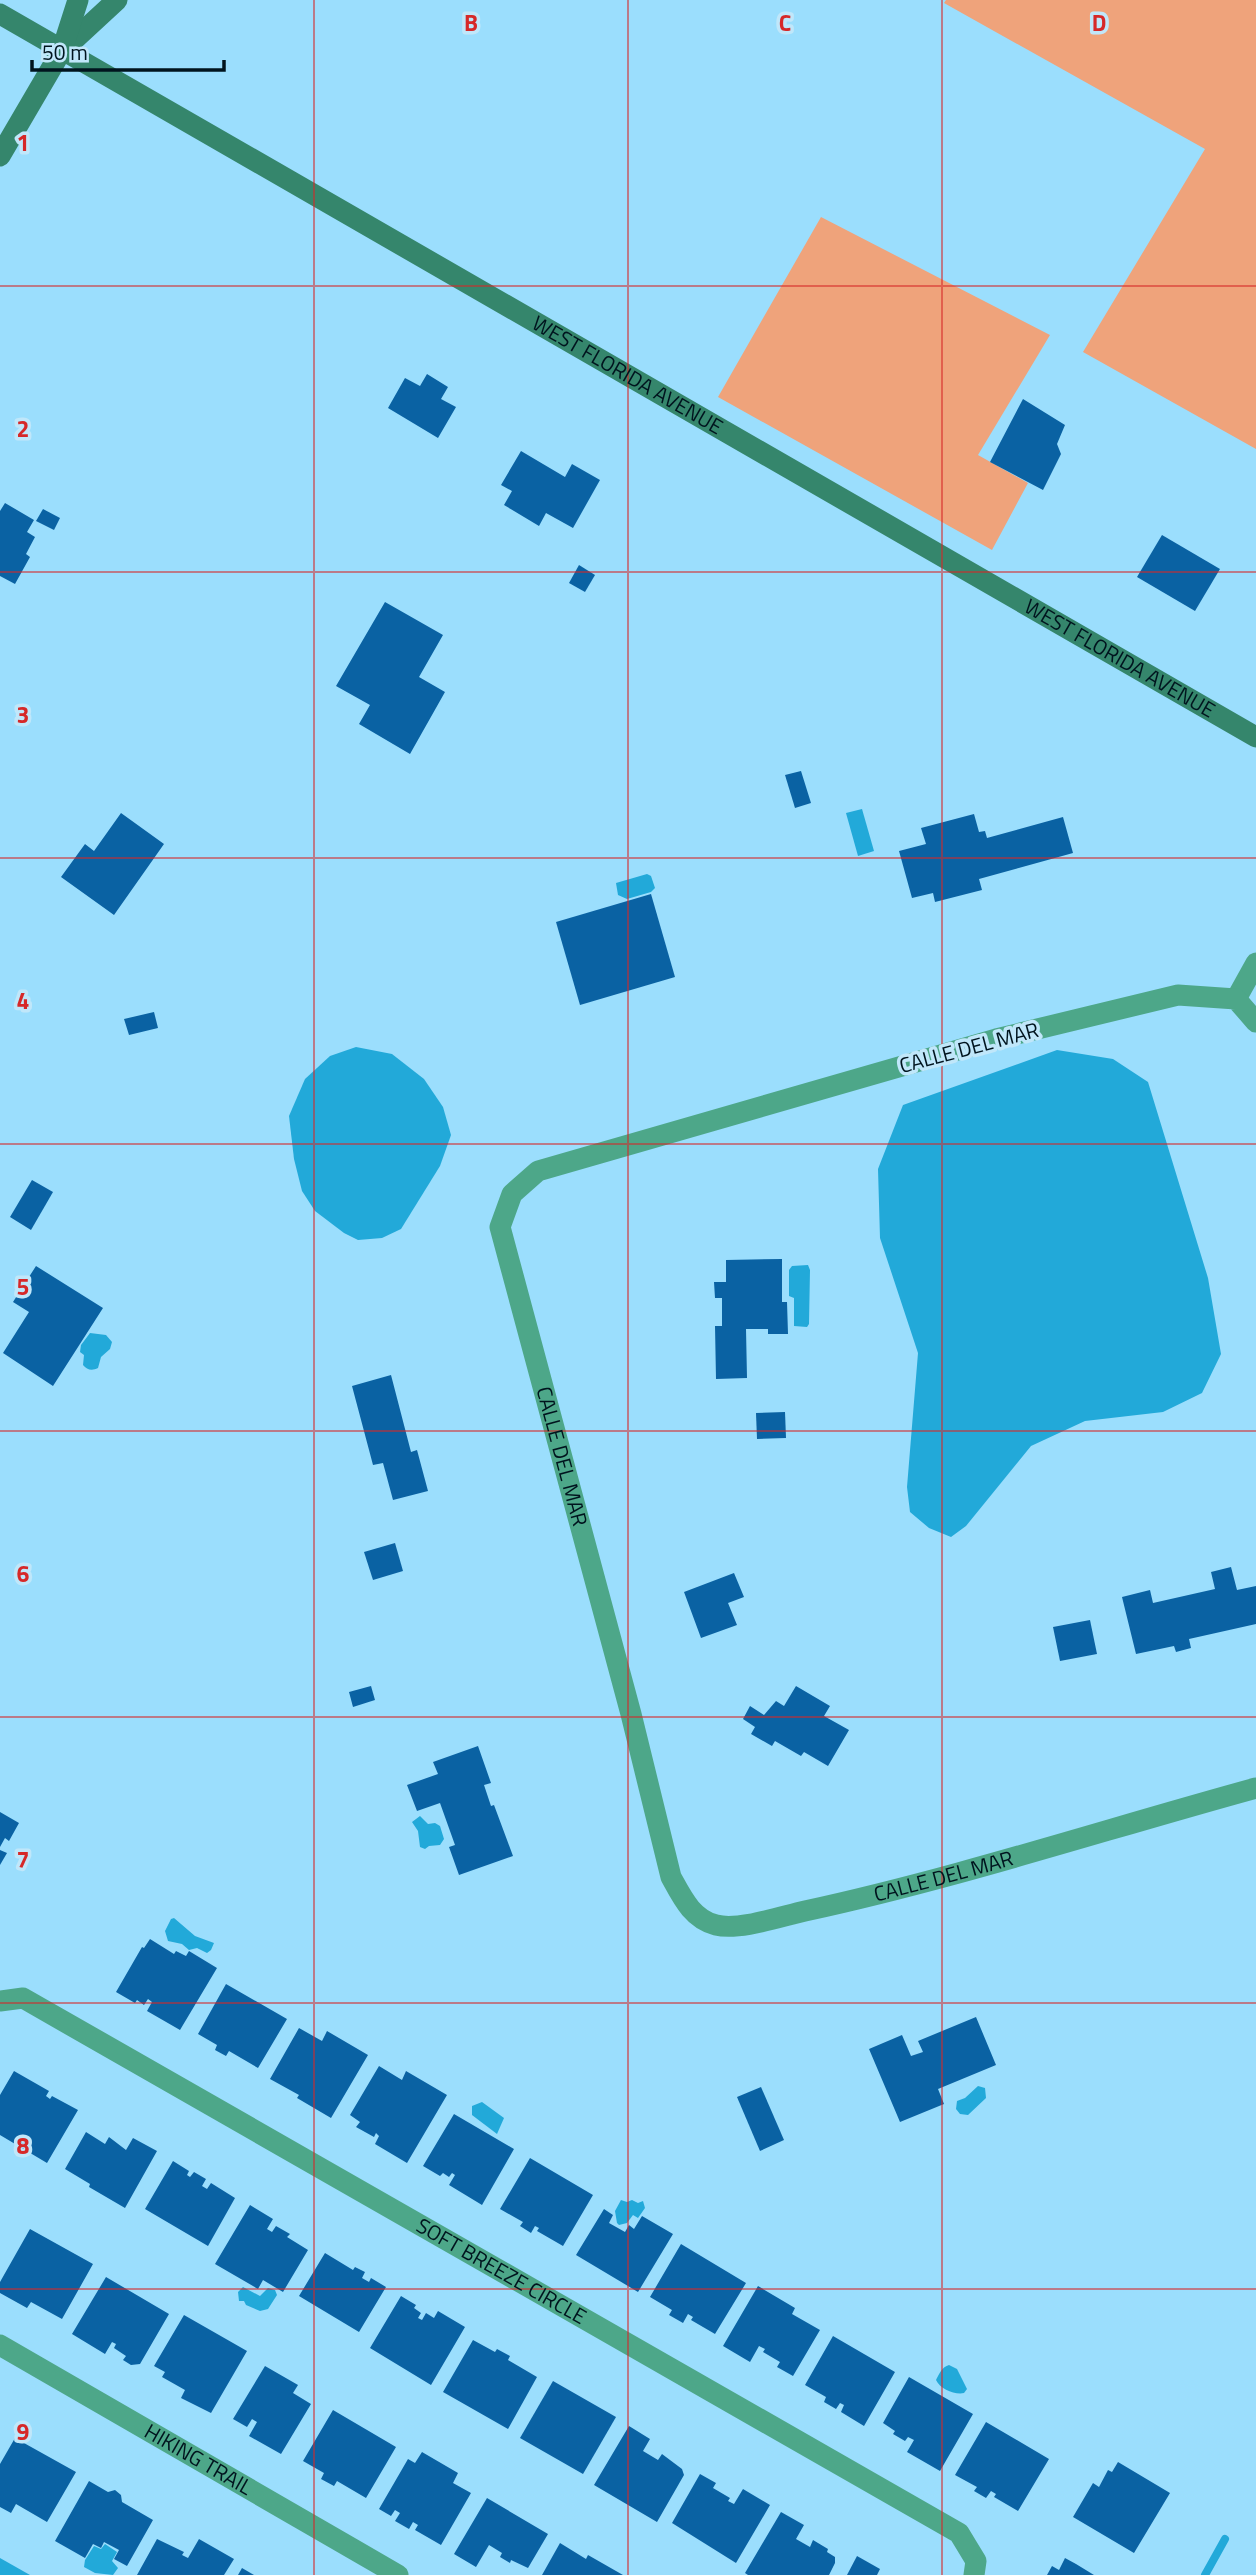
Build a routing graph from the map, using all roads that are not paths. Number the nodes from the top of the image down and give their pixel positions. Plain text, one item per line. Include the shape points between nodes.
1 (78, 0) edge
2 (117, 0) edge
3 (0, 14) edge
4 (62, 50) junction
5 (0, 156) edge
6 (1256, 737) edge
7 (1256, 963) edge
8 (1236, 999) junction
9 (1256, 1023) edge
10 (1256, 1788) edge
11 (0, 2001) edge
12 (0, 2345) edge
13 (398, 2575) edge
14 (974, 2575) edge

1 - 4 street
2 - 4 street
3 - 4 street, WEST FLORIDA AVENUE
4 - 5 street
4 - 6 street, WEST FLORIDA AVENUE
7 - 8 street
8 - 9 street
8 - 10 street, CALLE DEL MAR via 1178,995 996,1039 538,1171 512,1194 500,1227 671,1877 697,1917 718,1926 744,1924 860,1899
11 - 14 street, SOFT BREEZE CIRCLE via 23,1998 959,2533 976,2561
12 - 13 street, HIKING TRAIL

